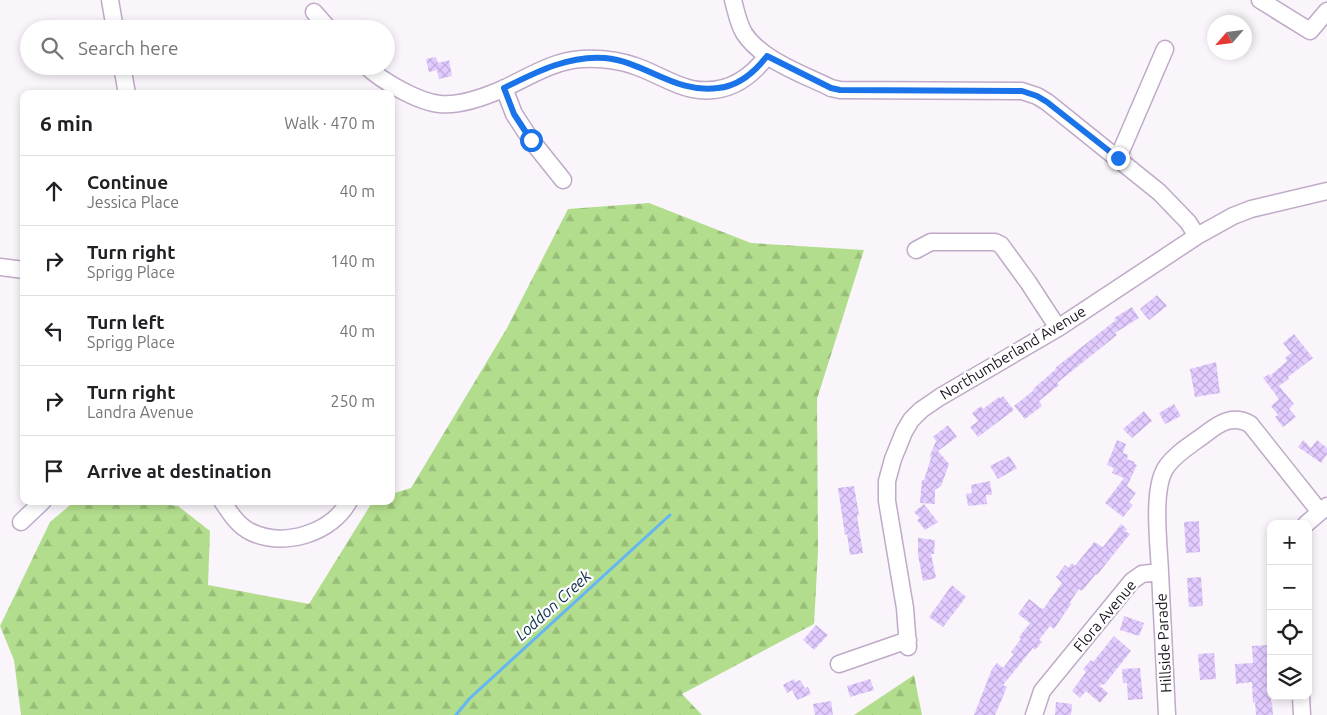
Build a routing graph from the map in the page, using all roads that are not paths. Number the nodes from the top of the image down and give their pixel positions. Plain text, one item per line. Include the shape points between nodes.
1 (110, 0) edge
2 (733, 0) edge
3 (1260, 0) edge
4 (1327, 11) edge
5 (314, 12) dead end
6 (113, 20) edge
7 (321, 20) edge
8 (1165, 49) dead end
9 (767, 56) junction
10 (124, 75) edge
11 (377, 75) edge
12 (504, 88) junction
13 (126, 90) edge
14 (1118, 158) junction
15 (563, 180) dead end
16 (1327, 191) edge
17 (1197, 236) junction
18 (916, 250) dead end
19 (0, 267) edge
20 (20, 270) edge
21 (1058, 328) junction
22 (39, 505) edge
23 (225, 505) edge
24 (346, 505) edge
25 (1323, 509) edge
26 (1311, 520) edge
27 (21, 522) dead end
28 (1160, 572) junction
29 (839, 664) dead end
30 (1301, 700) edge
31 (1034, 715) edge
32 (1167, 715) edge
33 (1302, 715) edge

1 - 6 street
2 - 9 street via 740,26
3 - 4 street via 1310,30
5 - 7 street
8 - 14 street
9 - 12 street via 747,77 731,87 692,89 606,58 562,62
9 - 14 street via 840,90 1022,91 1047,102
10 - 13 street
11 - 12 street via 410,95 440,104 469,101
12 - 15 street via 514,114
14 - 17 street via 1159,192
16 - 17 street, Northumberland Avenue via 1244,212
17 - 21 street, Northumberland Avenue
18 - 21 street via 931,242 995,242 1028,282
19 - 20 street
21 - 29 street, Northumberland Avenue via 940,396 911,420 887,481 887,501 908,643
22 - 27 street
23 - 24 street via 238,523 251,532 289,538 312,534 340,514
25 - 26 street
25 - 28 street via 1250,424 1238,420 1223,422 1177,456 1162,475 1158,488
28 - 31 street, Flora Avenue via 1142,574 1132,581 1042,691
28 - 32 street, Hillside Parade
30 - 33 street

